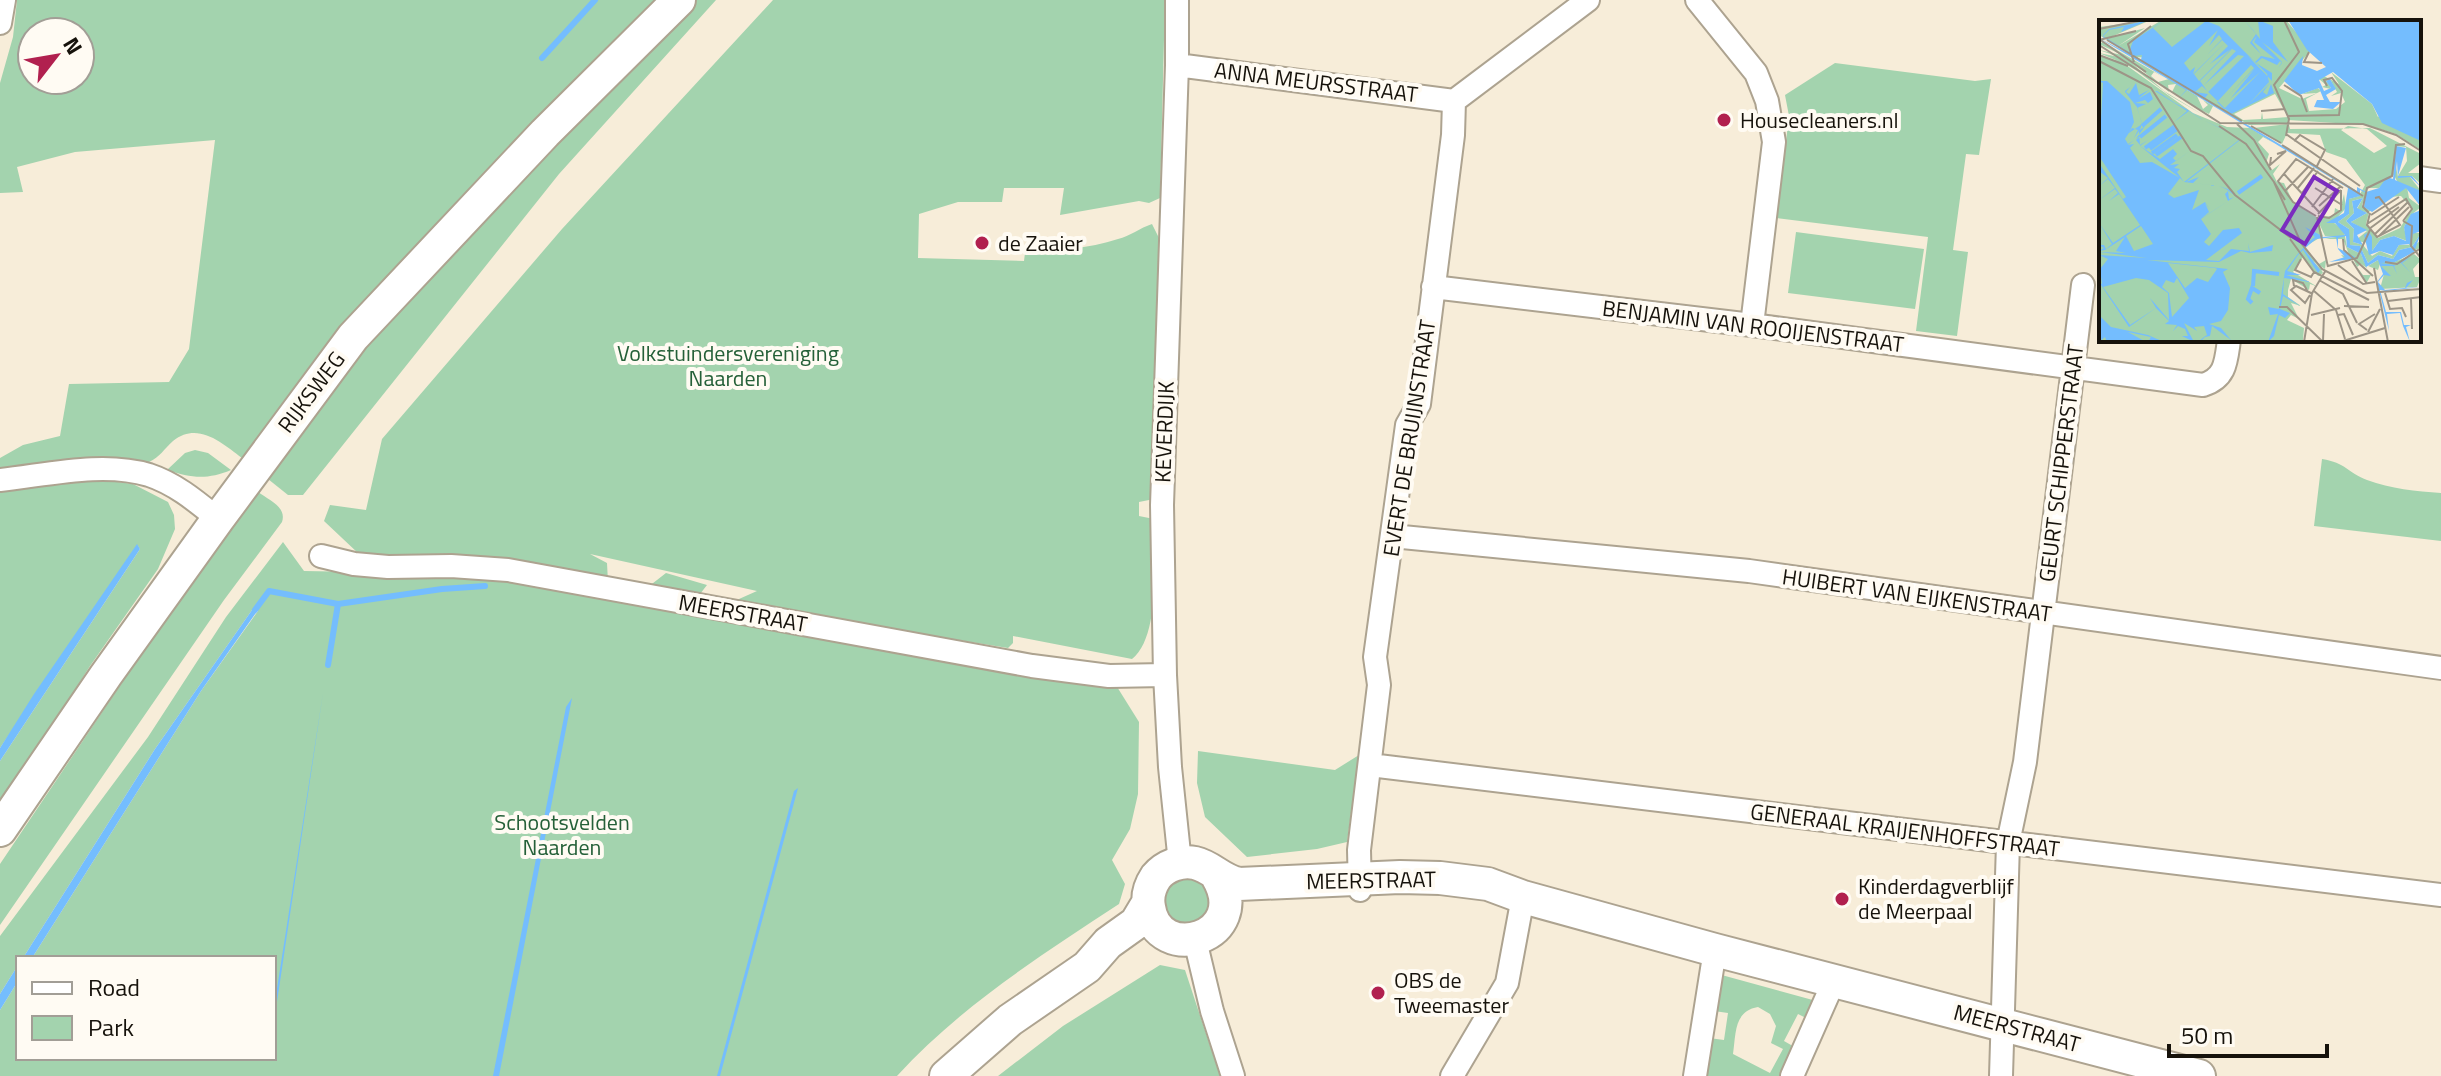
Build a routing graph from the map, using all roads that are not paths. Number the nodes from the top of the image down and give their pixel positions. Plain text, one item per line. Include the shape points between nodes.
1 (4, 0) edge
2 (679, 0) edge
3 (1177, 0) edge
4 (1588, 0) edge
5 (1697, 0) edge
6 (0, 23) edge
7 (1177, 65) junction
8 (1454, 101) junction
9 (2421, 178) edge
10 (2441, 181) edge
11 (2083, 285) dead end
12 (1433, 287) junction
13 (1752, 325) junction
14 (2229, 342) edge
15 (2073, 369) junction
16 (0, 480) edge
17 (218, 519) junction
18 (1392, 536) junction
19 (321, 556) dead end
20 (2043, 614) junction
21 (2441, 668) edge
22 (1165, 675) junction
23 (1370, 765) junction
24 (0, 830) edge
25 (2008, 843) junction
26 (1180, 863) junction
27 (1217, 876) junction
28 (1360, 886) junction
29 (2441, 895) edge
30 (1523, 897) junction
31 (1148, 903) junction
32 (1196, 933) junction
33 (1715, 950) junction
34 (1087, 967) junction
35 (1834, 981) junction
36 (2002, 1023) junction
37 (946, 1076) edge
38 (1233, 1076) edge
39 (1452, 1076) edge
40 (1695, 1076) edge
41 (1792, 1076) edge
42 (2001, 1076) edge
43 (2199, 1076) edge

1 - 6 street
2 - 17 street, RIJKSWEG via 353,337
3 - 7 street, KEVERDIJK
4 - 8 street
5 - 13 street via 1756,73 1774,142
7 - 8 street, ANNA MEURSSTRAAT
7 - 22 street, KEVERDIJK via 1162,505
8 - 12 street, EVERT DE BRUIJNSTRAAT
9 - 10 street
11 - 15 street, GEURT SCHIPPERSTRAAT
12 - 13 street, BENJAMIN VAN ROOIJENSTRAAT
12 - 18 street, EVERT DE BRUIJNSTRAAT via 1419,404 1407,425
13 - 15 street, BENJAMIN VAN ROOIJENSTRAAT
14 - 15 street, BENJAMIN VAN ROOIJENSTRAAT via 2224,370 2203,385
15 - 20 street, GEURT SCHIPPERSTRAAT
16 - 17 street via 102,469 136,473 184,492
17 - 24 street, RIJKSWEG
18 - 20 street, HUIBERT VAN EIJKENSTRAAT via 1704,565
18 - 23 street, EVERT DE BRUIJNSTRAAT via 1375,657 1379,685
19 - 22 street, MEERSTRAAT via 388,567 508,570 1032,666 1109,676
20 - 21 street, HUIBERT VAN EIJKENSTRAAT
20 - 25 street, GEURT SCHIPPERSTRAAT via 2025,762
22 - 26 street, KEVERDIJK
23 - 25 street, GENERAAL KRAIJENHOFFSTRAAT
23 - 28 street, EVERT DE BRUIJNSTRAAT
25 - 29 street, GENERAAL KRAIJENHOFFSTRAAT
25 - 36 street, GEURT SCHIPPERSTRAAT
26 - 27 street via 1207,867
26 - 31 street via 1156,877
27 - 28 street, MEERSTRAAT via 1252,884
27 - 32 street via 1226,898
28 - 30 street, MEERSTRAAT
28 - 32 street, MEERSTRAAT via 1251,903
30 - 33 street, MEERSTRAAT
30 - 39 street via 1507,983
31 - 32 street via 1153,920
31 - 34 street via 1136,923
32 - 34 street, MEERSTRAAT via 1159,936
32 - 38 street via 1212,1011
33 - 35 street, MEERSTRAAT
33 - 40 street
34 - 37 street via 1010,1020
35 - 36 street, MEERSTRAAT
35 - 41 street
36 - 42 street, GEURT SCHIPPERSTRAAT
36 - 43 street, MEERSTRAAT

